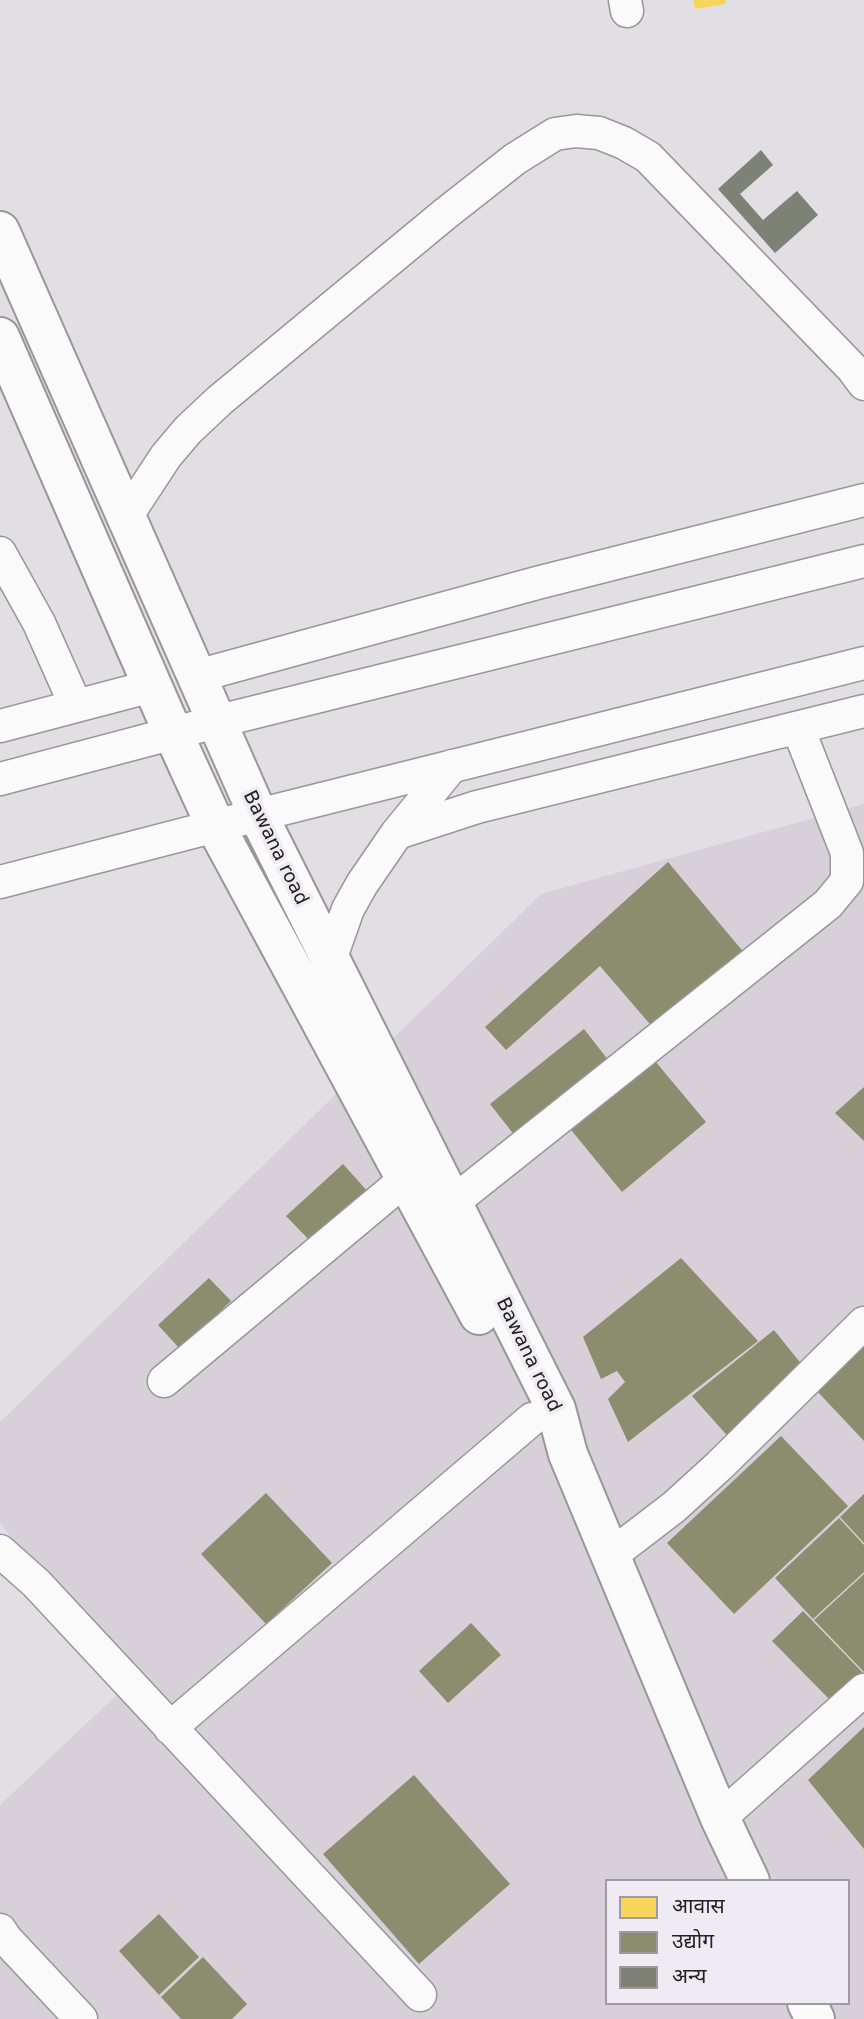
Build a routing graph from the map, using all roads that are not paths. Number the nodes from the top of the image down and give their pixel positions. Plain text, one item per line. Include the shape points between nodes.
1 (0, 231) edge
2 (0, 337) edge
3 (864, 384) edge
4 (864, 500) edge
5 (127, 517) junction
6 (0, 553) edge
7 (864, 561) edge
8 (864, 663) edge
9 (197, 676) junction
10 (152, 686) junction
11 (76, 706) junction
12 (864, 711) edge
13 (217, 722) junction
14 (0, 726) edge
15 (798, 728) junction
16 (173, 733) junction
17 (452, 766) junction
18 (0, 779) edge
19 (258, 815) junction
20 (216, 827) junction
21 (397, 833) junction
22 (0, 883) edge
23 (330, 960) junction
24 (407, 1178) junction
25 (452, 1203) junction
26 (864, 1323) edge
27 (164, 1381) dead end
28 (533, 1419) junction
29 (569, 1454) junction
30 (0, 1551) edge
31 (610, 1556) junction
32 (864, 1690) edge
33 (170, 1728) junction
34 (720, 1818) junction
35 (749, 1879) edge
36 (0, 1930) edge
37 (420, 1995) dead end
38 (81, 2019) edge

1 - 5 main road, Bawana road
2 - 10 main road, Bawana road
3 - 5 street via 648,158 599,134 555,134 445,214 220,400 166,456
4 - 9 street
5 - 9 main road, Bawana road
6 - 11 street via 39,623
7 - 13 street
8 - 17 street
9 - 13 main road, Bawana road
10 - 11 street
10 - 16 main road, Bawana road
11 - 14 street
12 - 15 street
13 - 16 street
13 - 19 main road, Bawana road
15 - 21 street via 477,807
15 - 25 street via 847,853 847,881 828,904
16 - 18 street
16 - 20 main road, Bawana road
17 - 19 street
17 - 21 street
19 - 20 street
19 - 23 main road, Bawana road
20 - 22 street
20 - 24 main road, Bawana road
21 - 23 street via 348,909
23 - 25 main road, Bawana road
24 - 27 street
24 - 28 main road, Bawana road
25 - 29 main road, Bawana road via 556,1409
26 - 31 street via 719,1466
28 - 29 main road, Bawana road
28 - 33 street
29 - 31 main road, Bawana road
30 - 33 street via 36,1583
31 - 34 main road, Bawana road
32 - 34 street
33 - 37 street
34 - 35 main road, Bawana road
36 - 38 street

